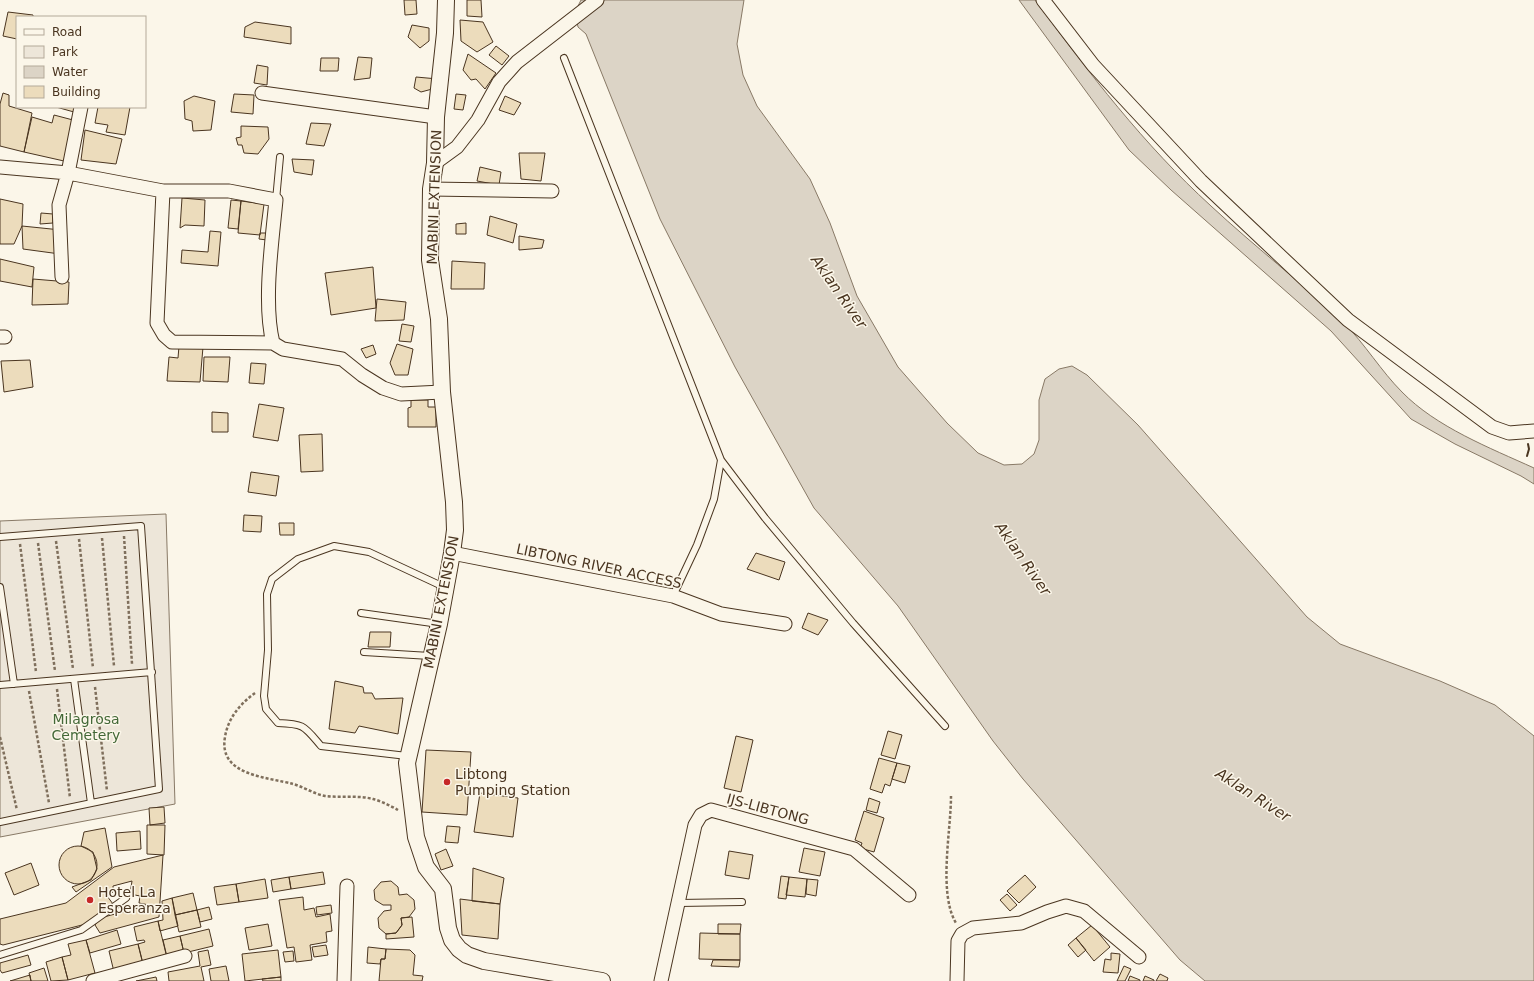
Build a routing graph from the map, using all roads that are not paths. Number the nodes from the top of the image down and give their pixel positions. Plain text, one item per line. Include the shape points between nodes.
1 (446, 0) edge
2 (597, 0) edge
3 (1043, 0) edge
4 (564, 58) dead end
5 (262, 93) dead end
6 (81, 108) edge
7 (436, 117) junction
8 (280, 157) dead end
9 (435, 163) junction
10 (0, 167) edge
11 (68, 174) junction
12 (431, 190) junction
13 (163, 191) junction
14 (552, 191) dead end
15 (276, 200) junction
16 (62, 277) dead end
17 (273, 343) junction
18 (442, 392) junction
19 (1534, 431) edge
20 (721, 460) junction
21 (0, 537) edge
22 (452, 553) junction
23 (0, 587) edge
24 (446, 588) junction
25 (673, 596) junction
26 (361, 613) dead end
27 (439, 624) junction
28 (785, 624) dead end
29 (364, 652) dead end
30 (431, 656) junction
31 (152, 672) junction
32 (74, 679) junction
33 (14, 684) junction
34 (0, 685) edge
35 (945, 726) dead end
36 (408, 756) junction
37 (91, 803) junction
38 (0, 822) edge
39 (346, 886) dead end
40 (909, 895) dead end
41 (126, 898) dead end
42 (742, 902) dead end
43 (679, 903) junction
44 (0, 955) edge
45 (185, 956) dead end
46 (1139, 957) dead end
47 (93, 981) edge
48 (344, 981) edge
49 (602, 981) edge
50 (661, 981) edge
51 (957, 981) edge

1 - 7 street, MABINI EXTENSION
2 - 9 street via 512,67 499,82 478,120 457,147
3 - 19 street via 1093,64 1201,182 1348,320 1492,427 1509,433
4 - 20 lane
5 - 7 street
6 - 11 street
7 - 9 street, MABINI EXTENSION
8 - 15 lane
9 - 12 street, MABINI EXTENSION
10 - 11 street
11 - 13 street
11 - 16 street via 59,205
12 - 14 street
12 - 18 street, MABINI EXTENSION via 430,260 439,319
13 - 15 street via 229,191
13 - 17 street via 157,322 164,335 172,342
15 - 17 street via 268,308
17 - 18 street via 283,349 342,359 383,388 401,394
18 - 22 street, MABINI EXTENSION via 454,502
20 - 25 lane via 714,499
20 - 35 lane via 765,518 853,623
21 - 31 lane via 141,526
22 - 24 street, MABINI EXTENSION
22 - 25 street, LIBTONG RIVER ACCESS
23 - 33 lane
24 - 27 street, MABINI EXTENSION
24 - 36 lane via 369,552 334,546 298,559 272,579 267,594 266,709 278,722 299,724 321,746
25 - 28 street, LIBTONG RIVER ACCESS via 721,614
26 - 27 lane
27 - 30 street, MABINI EXTENSION
29 - 30 lane
30 - 36 street, MABINI EXTENSION
31 - 32 lane
31 - 37 lane via 159,789
32 - 33 lane
32 - 37 lane
33 - 34 lane
36 - 49 street, MABINI EXTENSION via 414,821 420,852 426,867 443,889 448,928 452,940 459,949 484,961
37 - 38 lane
39 - 48 street
40 - 43 street, IJS-LIBTONG via 854,849 711,810 701,815 695,825
41 - 44 lane via 81,930
42 - 43 lane
43 - 50 street, IJS-LIBTONG
45 - 47 street
46 - 51 street via 1084,911 1066,906 1021,922 973,928 962,934 958,941

